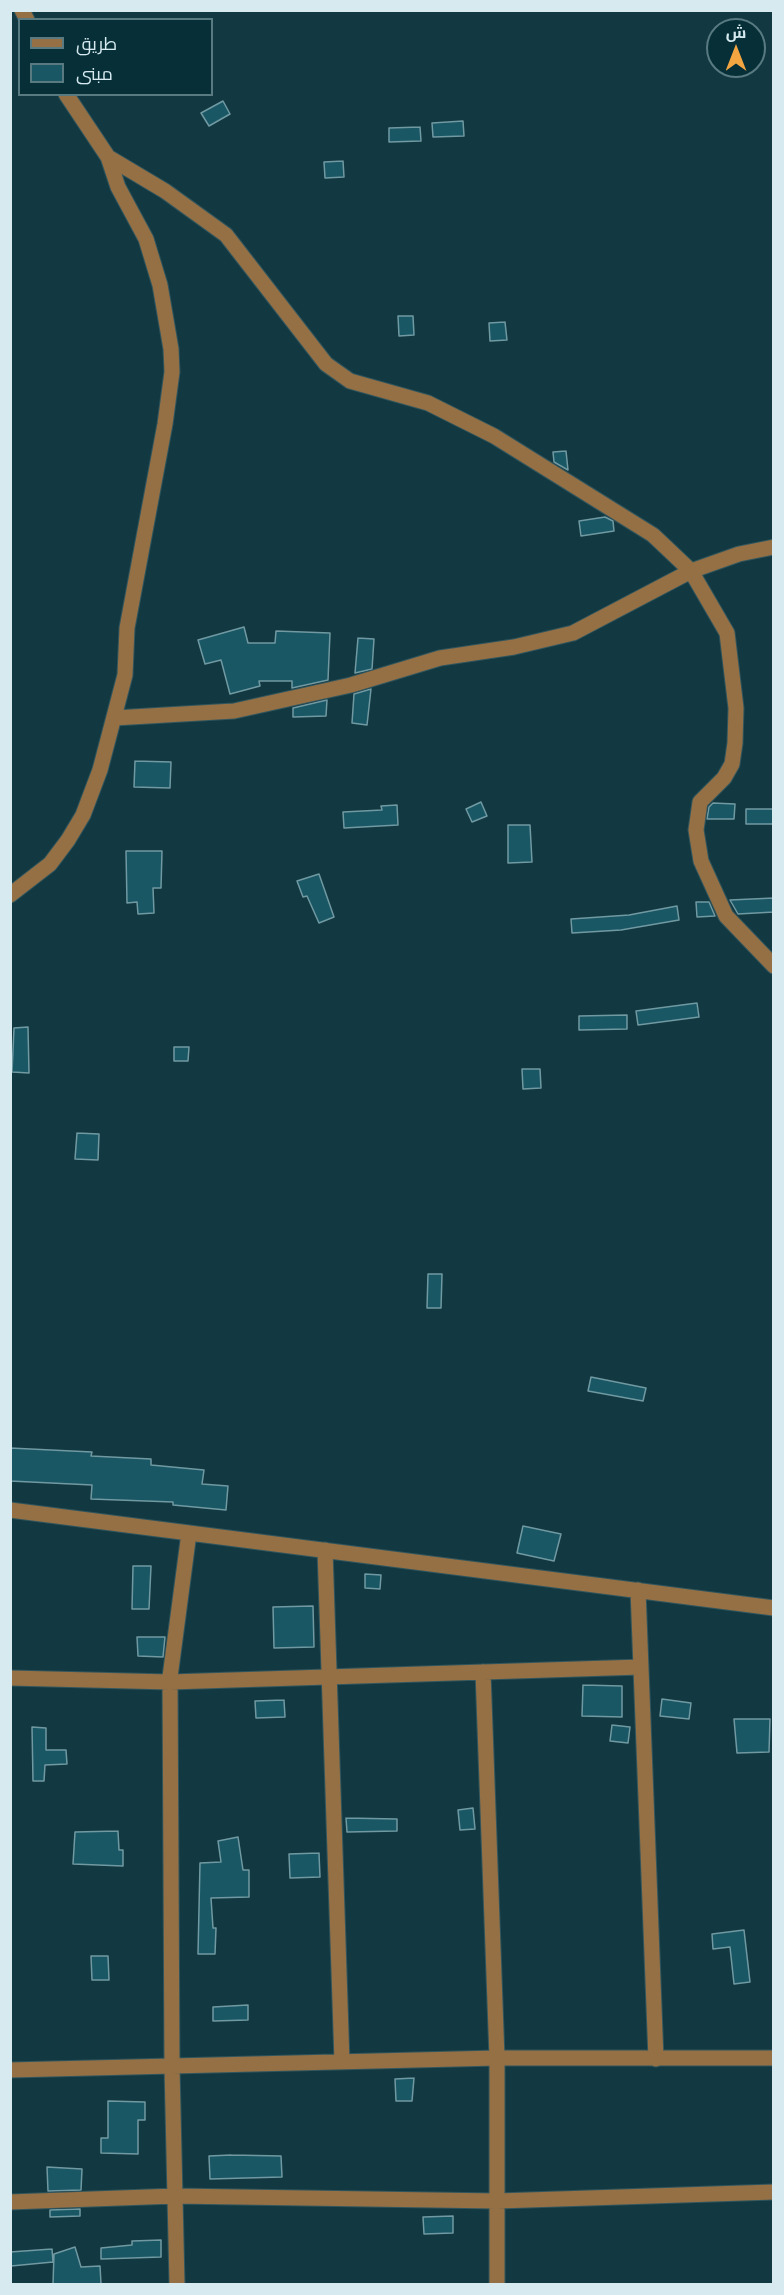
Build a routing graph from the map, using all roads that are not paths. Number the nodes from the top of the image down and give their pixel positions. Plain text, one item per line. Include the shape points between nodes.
1 (67, 96) edge
2 (108, 157) junction
3 (774, 547) edge
4 (691, 571) junction
5 (114, 718) junction
6 (10, 895) edge
7 (774, 966) edge
8 (10, 1510) edge
9 (189, 1533) junction
10 (325, 1550) junction
11 (638, 1590) junction
12 (774, 1608) edge
13 (641, 1667) junction
14 (483, 1672) junction
15 (329, 1677) junction
16 (10, 1678) edge
17 (170, 1682) junction
18 (497, 2058) junction
19 (774, 2058) edge
20 (656, 2059) junction
21 (342, 2062) junction
22 (172, 2067) junction
23 (10, 2070) edge
24 (774, 2192) edge
25 (175, 2196) junction
26 (497, 2201) junction
27 (10, 2202) edge
28 (177, 2284) edge
29 (497, 2284) edge

1 - 2 street
2 - 4 street via 165,191 226,235 326,364 350,381 428,403 494,436 653,535
2 - 5 street via 118,187 146,238 160,285 172,372 128,628 125,675
3 - 4 street
4 - 5 street via 573,633 440,658 351,685 234,711
4 - 7 street via 727,633 736,708 732,764 700,802 696,830 701,861 726,916
5 - 6 street via 83,815 50,864
8 - 9 street
9 - 10 street
9 - 17 street
10 - 11 street
10 - 15 street
11 - 12 street
11 - 13 street
13 - 14 street
13 - 20 street
14 - 15 street
14 - 18 street
15 - 17 street
15 - 21 street
16 - 17 street
17 - 22 street
18 - 20 street
18 - 21 street
18 - 26 street
19 - 20 street
21 - 22 street
22 - 23 street
22 - 25 street
24 - 26 street
25 - 26 street
25 - 27 street
25 - 28 street
26 - 29 street

